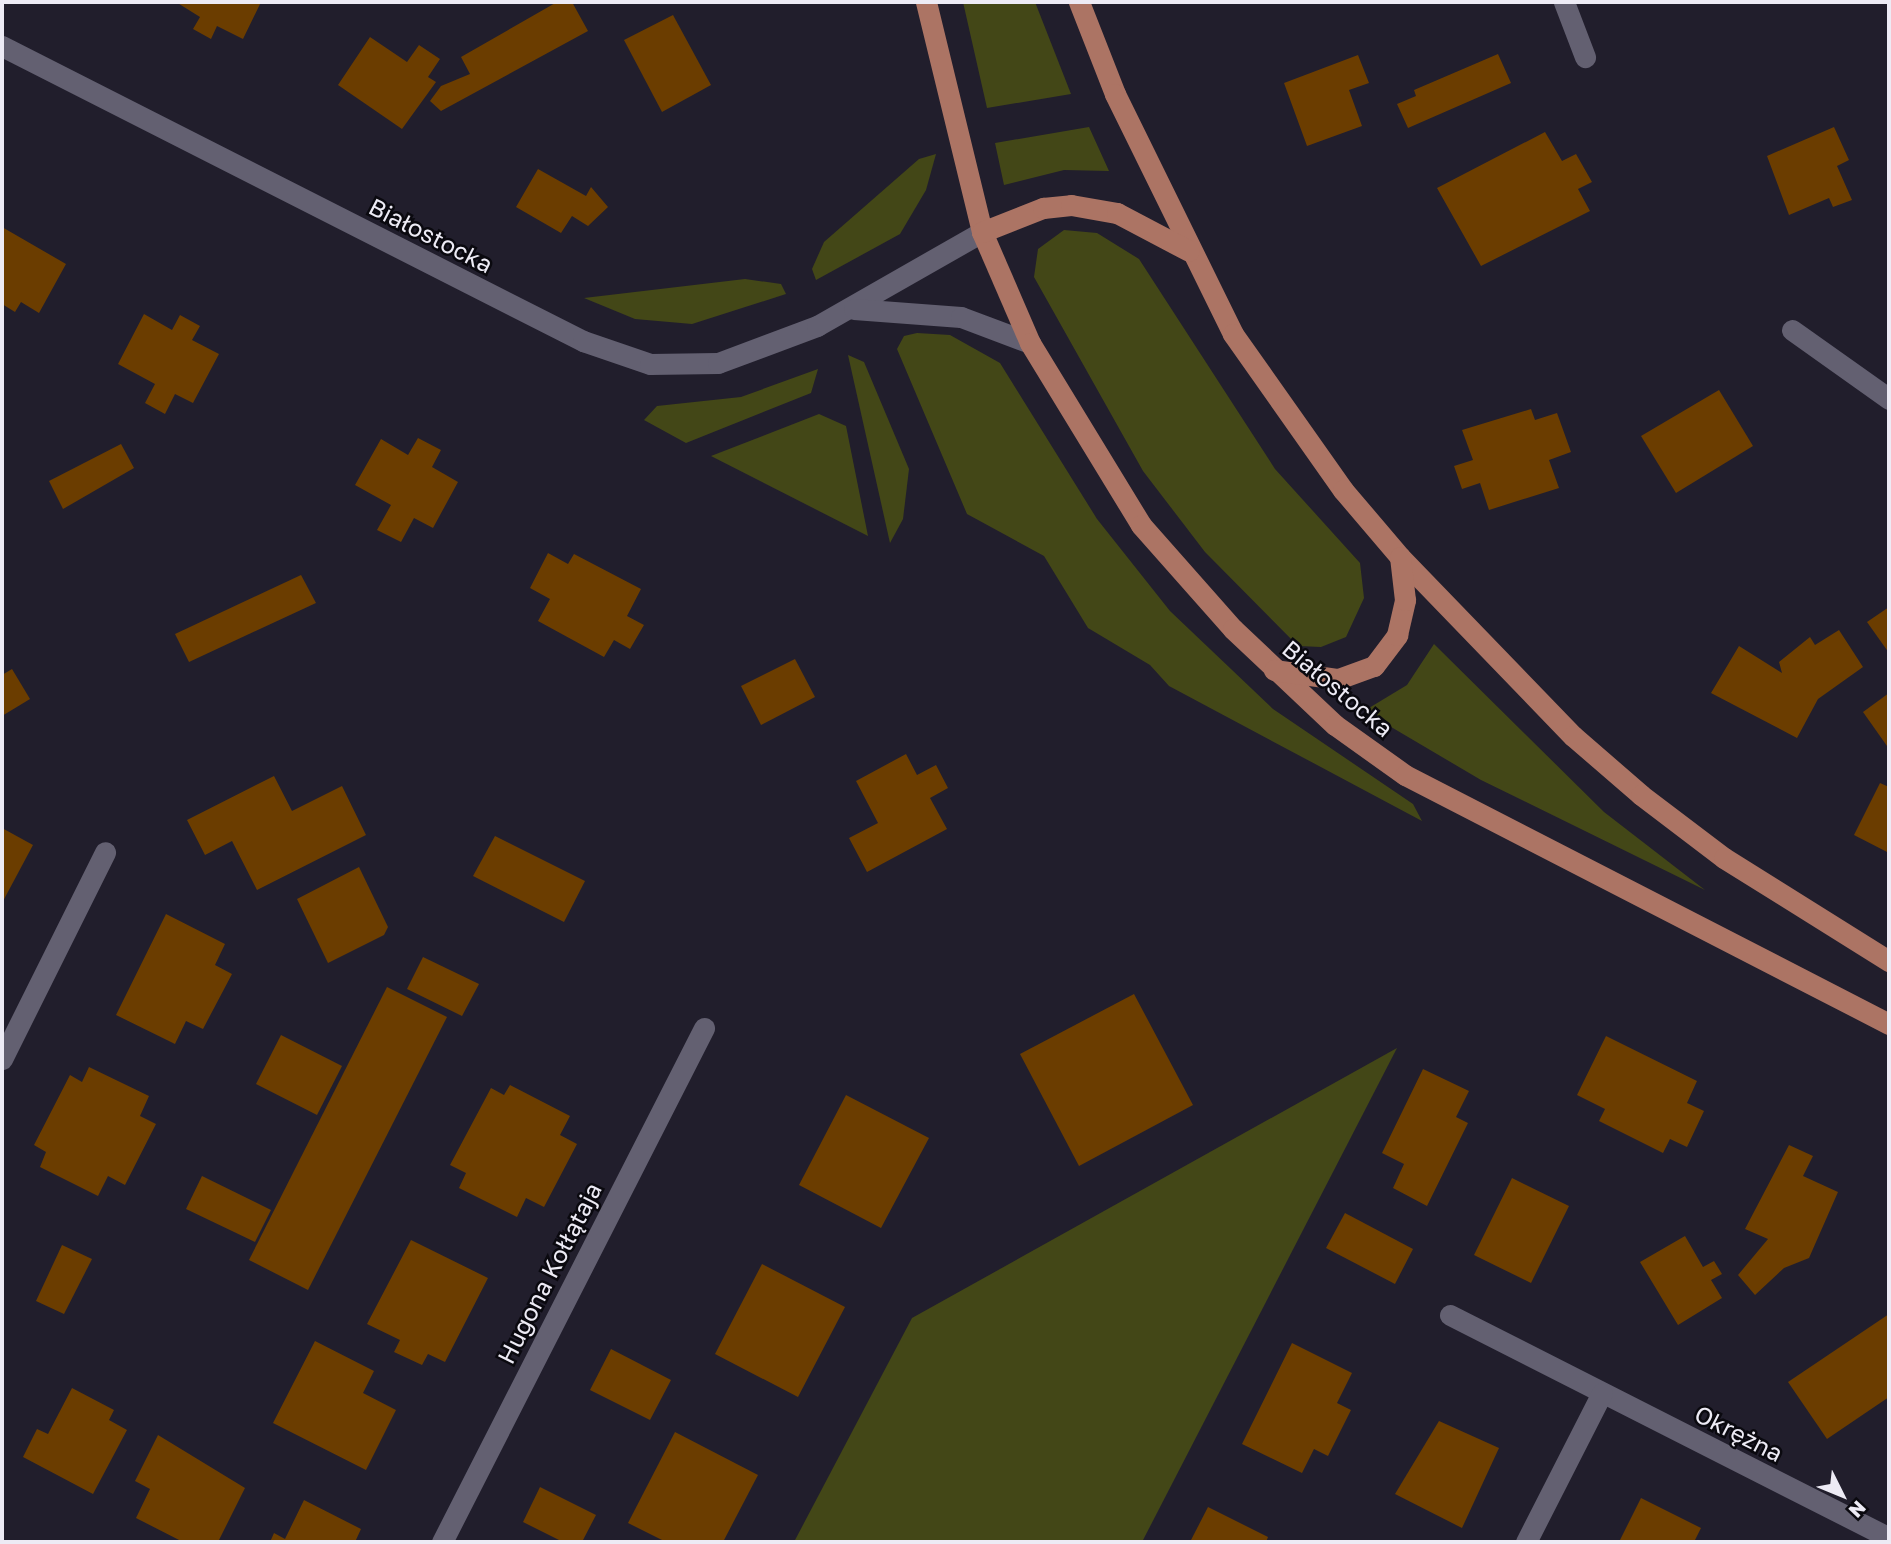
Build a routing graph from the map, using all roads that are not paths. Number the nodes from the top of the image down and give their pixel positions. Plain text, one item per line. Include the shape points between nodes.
1 (926, 2) edge
2 (1079, 2) edge
3 (1564, 2) edge
4 (2, 46) edge
5 (1585, 57) dead end
6 (982, 232) junction
7 (1189, 251) junction
8 (854, 309) junction
9 (1793, 330) dead end
10 (1030, 343) junction
11 (1889, 399) edge
12 (1400, 557) junction
13 (1273, 669) junction
14 (105, 852) dead end
15 (1889, 961) edge
16 (1889, 1024) edge
17 (704, 1028) dead end
18 (2, 1059) edge
19 (1450, 1315) dead end
20 (1602, 1393) junction
21 (1889, 1538) edge
22 (442, 1542) edge
23 (1526, 1542) edge

1 - 6 main road
2 - 7 main road
3 - 5 street
4 - 8 street, Białostocka via 583,341 650,364 718,363
6 - 7 main road via 1043,208 1071,205 1117,213
6 - 8 street, Białostocka
6 - 10 main road
7 - 12 main road via 1287,413
8 - 10 street, Białostocka via 961,317
9 - 11 street
10 - 13 main road, Białostocka via 1141,525
12 - 13 main road via 1405,600 1398,635 1374,666 1338,679
12 - 15 main road via 1573,736 1641,795 1724,858
13 - 16 main road, Białostocka via 1335,725 1465,811
14 - 18 street
17 - 22 street, Hugona Kołłątaja
19 - 20 street, Okrężna
20 - 21 street, Okrężna
20 - 23 street

